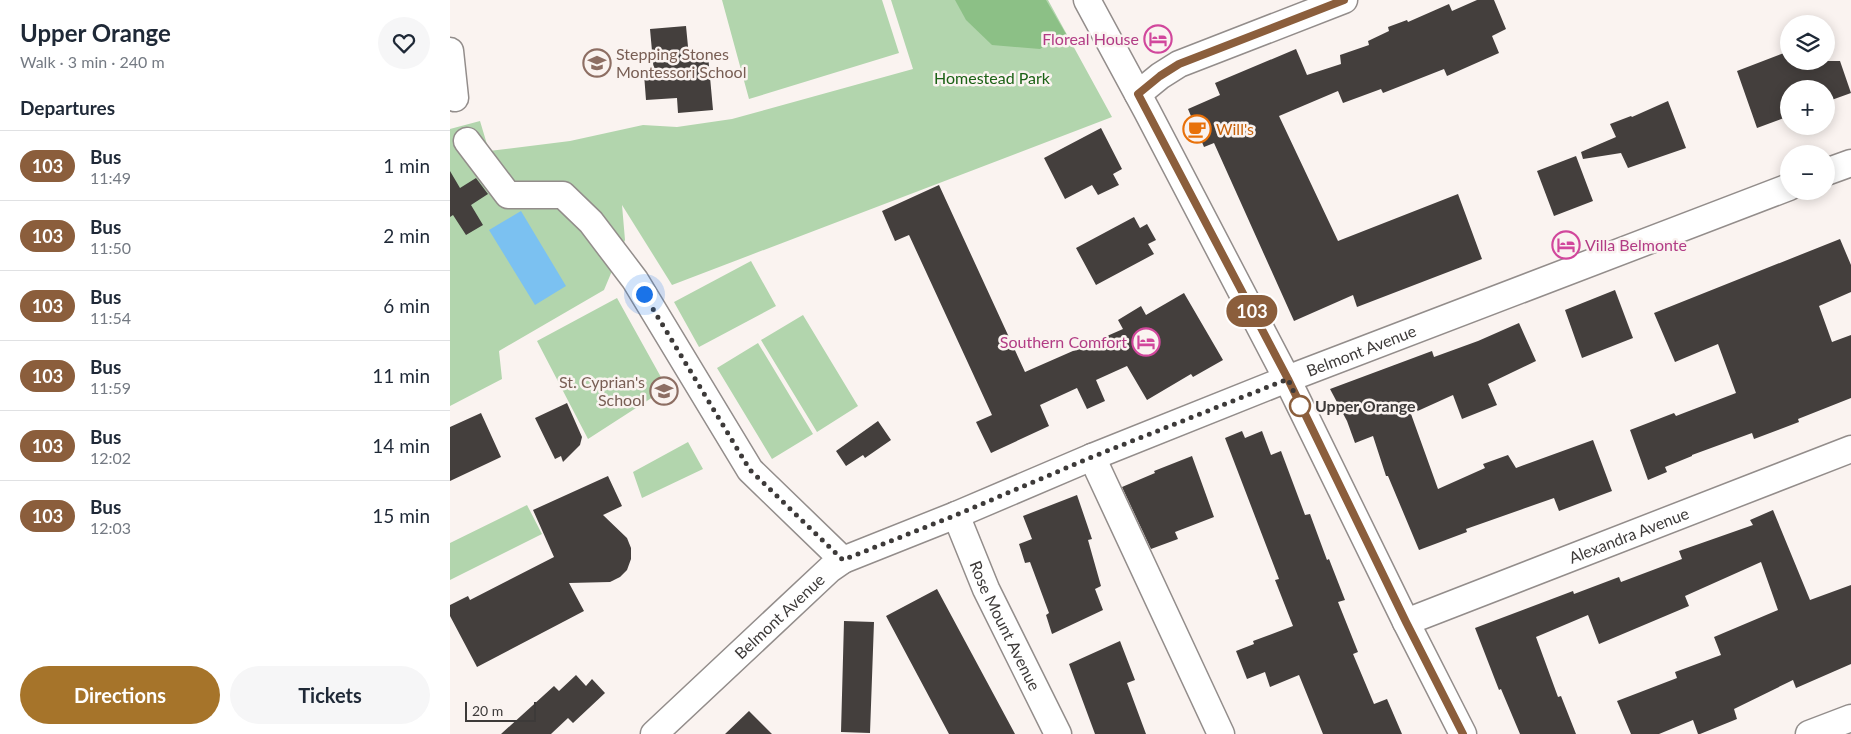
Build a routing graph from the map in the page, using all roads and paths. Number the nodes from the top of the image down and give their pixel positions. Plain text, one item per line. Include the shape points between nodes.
1 (1087, 0) edge
2 (1344, 0) edge
3 (450, 51) edge
4 (1138, 94) junction
5 (455, 98) dead end
6 (467, 141) dead end
7 (1851, 163) edge
8 (1835, 169) edge
9 (1780, 190) edge
10 (1288, 379) junction
11 (1851, 449) edge
12 (1092, 457) junction
13 (956, 515) junction
14 (843, 560) junction
15 (1406, 622) junction
16 (1851, 718) edge
17 (654, 734) edge
18 (1058, 734) edge
19 (1221, 734) edge
20 (1463, 734) edge
21 (1809, 734) edge

1 - 4 street
2 - 4 street via 1179,64
3 - 5 street
4 - 10 street
6 - 14 street via 508,195 563,195 591,222 635,280 750,470
7 - 8 street
9 - 10 street, Belmont Avenue
10 - 12 street, Belmont Avenue
10 - 15 street
11 - 15 street, Alexandra Avenue
12 - 13 street, Belmont Avenue
12 - 19 street
13 - 14 street, Belmont Avenue
13 - 18 street, Rose Mount Avenue via 986,589
14 - 17 street, Belmont Avenue
15 - 20 street
16 - 21 street

